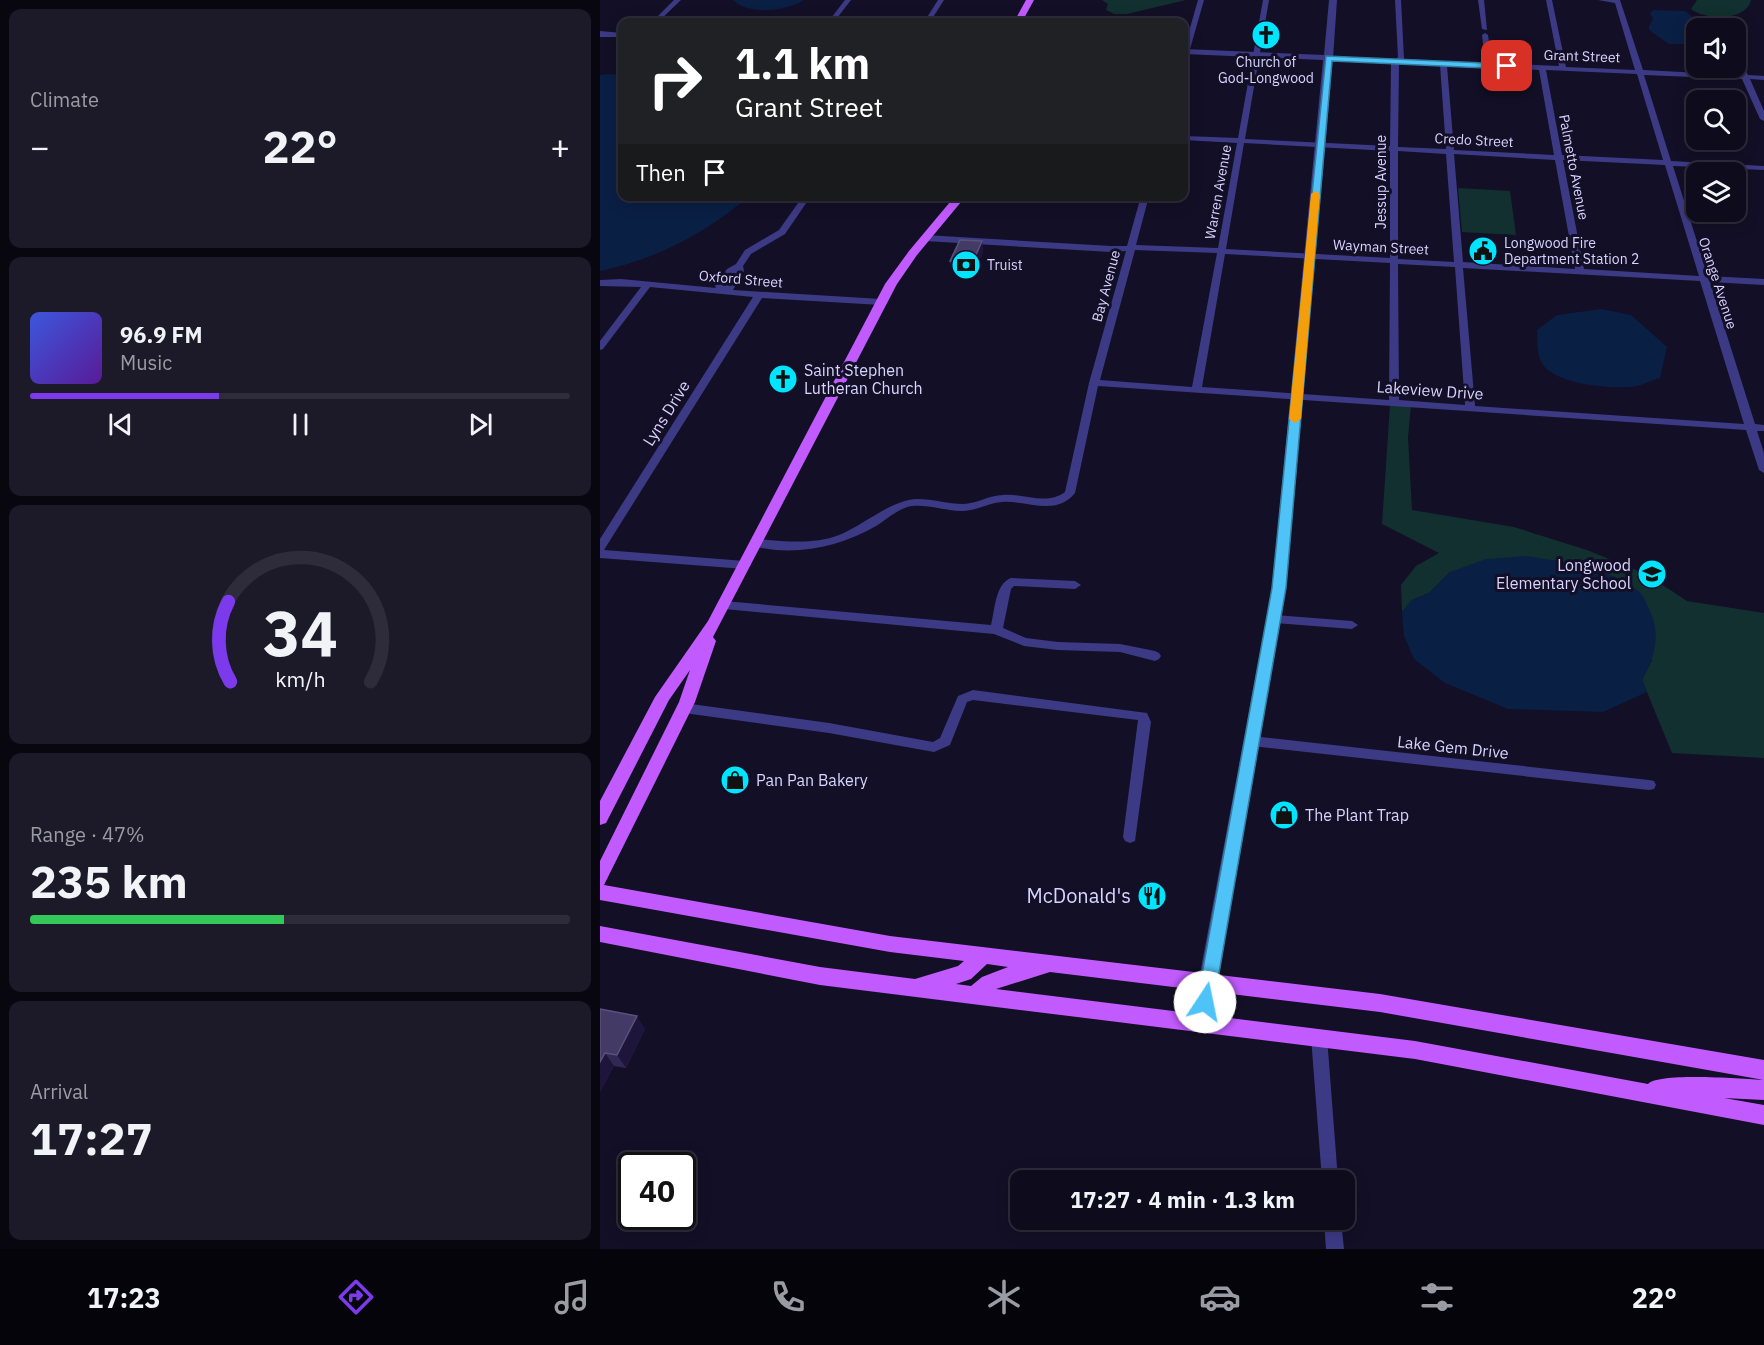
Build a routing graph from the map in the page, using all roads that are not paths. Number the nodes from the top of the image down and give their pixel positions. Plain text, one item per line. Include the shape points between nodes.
1 (678, 0) edge
2 (848, 0) edge
3 (941, 0) edge
4 (1030, 0) edge
5 (1040, 0) edge
6 (1201, 0) edge
7 (1266, 0) edge
8 (1334, 0) edge
9 (1398, 0) edge
10 (1481, 0) edge
11 (1549, 0) edge
12 (1601, 0) edge
13 (1617, 0) edge
14 (660, 18) edge
15 (834, 18) edge
16 (930, 18) edge
17 (1020, 18) edge
18 (1031, 18) edge
19 (600, 34) edge
20 (618, 35) edge
21 (1188, 40) edge
22 (1188, 52) edge
23 (1257, 55) junction
24 (1329, 58) junction
25 (1397, 61) junction
26 (1443, 63) junction
27 (1489, 65) junction
28 (1542, 68) junction
29 (1563, 69) junction
30 (1638, 72) junction
31 (1686, 74) edge
32 (1746, 77) edge
33 (1745, 78) edge
34 (1764, 78) edge
35 (1764, 120) edge
36 (1188, 138) edge
37 (1240, 142) junction
38 (1320, 145) junction
39 (1394, 149) junction
40 (1451, 152) junction
41 (1558, 158) junction
42 (1666, 163) junction
43 (1764, 168) edge
44 (804, 201) edge
45 (957, 201) edge
46 (1144, 201) edge
47 (926, 238) junction
48 (1131, 248) junction
49 (1221, 251) junction
50 (1309, 256) junction
51 (1394, 261) junction
52 (1459, 265) junction
53 (1580, 272) junction
54 (1703, 279) junction
55 (1764, 282) edge
56 (600, 283) edge
57 (647, 285) junction
58 (722, 290) junction
59 (759, 295) junction
60 (881, 302) junction
61 (600, 347) edge
62 (1094, 383) junction
63 (1197, 389) junction
64 (1297, 396) junction
65 (1394, 402) junction
66 (1470, 407) junction
67 (1750, 427) junction
68 (1764, 428) edge
69 (1764, 470) edge
70 (757, 543) junction
71 (600, 548) edge
72 (600, 554) edge
73 (745, 566) junction
74 (1075, 585) dead end
75 (724, 605) junction
76 (1275, 619) junction
77 (714, 624) junction
78 (1352, 625) dead end
79 (996, 630) junction
80 (1155, 656) dead end
81 (684, 708) junction
82 (1252, 741) junction
83 (1649, 785) dead end
84 (600, 818) edge
85 (1130, 837) dead end
86 (600, 879) edge
87 (600, 892) edge
88 (600, 934) edge
89 (983, 956) junction
90 (1058, 964) junction
91 (1209, 981) junction
92 (908, 989) junction
93 (974, 996) junction
94 (1201, 1022) junction
95 (1318, 1037) junction
96 (1764, 1070) edge
97 (1623, 1089) junction
98 (1764, 1090) edge
99 (1764, 1115) edge
100 (1329, 1170) edge
101 (1334, 1230) edge
102 (1335, 1249) edge

1 - 14 street
2 - 15 street
3 - 16 street
4 - 17 main road
5 - 18 main road
6 - 21 street
7 - 23 street, Warren Avenue
8 - 24 street
9 - 25 street, Jessup Avenue via 1401,58
10 - 27 street
11 - 29 street
12 - 13 street
13 - 30 street, Orange Avenue
19 - 20 street
22 - 23 street, Grant Street
23 - 24 street, Grant Street
23 - 37 street, Warren Avenue
24 - 25 street, Grant Street
24 - 38 street
25 - 26 street, Grant Street
25 - 39 street, Jessup Avenue
26 - 27 street, Grant Street
26 - 40 street
27 - 28 street, Grant Street
28 - 29 street, Grant Street
28 - 41 street, Palmetto Avenue
29 - 30 street, Grant Street
30 - 31 street, Grant Street
30 - 42 street, Orange Avenue
32 - 34 street, Grant Street
33 - 35 street
36 - 37 street, Credo Street
37 - 38 street, Credo Street
37 - 49 street, Warren Avenue
38 - 39 street, Credo Street
38 - 50 street
39 - 40 street, Credo Street
39 - 51 street, Jessup Avenue
40 - 41 street, Credo Street
40 - 52 street
41 - 42 street, Credo Street
41 - 53 street, Palmetto Avenue
42 - 43 street, Credo Street
42 - 54 street, Orange Avenue
44 - 58 street via 782,232 748,252 731,287
45 - 47 main road
46 - 48 street, Bay Avenue
47 - 48 street, Wayman Street
47 - 60 main road
48 - 49 street, Wayman Street
48 - 62 street, Bay Avenue
49 - 50 street, Wayman Street
49 - 63 street, Warren Avenue
50 - 51 street, Wayman Street
50 - 64 street
51 - 52 street, Wayman Street
51 - 65 street, Jessup Avenue
52 - 53 street, Wayman Street
52 - 66 street
53 - 54 street, Wayman Street
54 - 55 street, Wayman Street
54 - 67 street, Orange Avenue
56 - 57 street, Oxford Street
57 - 58 street, Oxford Street
57 - 61 street
58 - 59 street, Oxford Street
59 - 60 street, Oxford Street
59 - 71 street, Lyns Drive
60 - 70 main road
62 - 63 street, Lakeview Drive
62 - 70 street, Bay Avenue via 1070,493 1064,500 1053,503 1006,497 969,508 911,502 823,546
63 - 64 street, Lakeview Drive
64 - 65 street, Lakeview Drive
64 - 76 street
65 - 66 street, Lakeview Drive
66 - 67 street, Lakeview Drive
67 - 68 street, Lakeview Drive
67 - 69 street, Orange Avenue
70 - 73 main road
72 - 73 street
73 - 75 main road
74 - 79 street via 1011,582 1006,587
75 - 77 main road
75 - 79 street
76 - 78 street
76 - 82 street
77 - 81 main road
77 - 84 main road via 663,697
79 - 80 street via 1024,642 1120,648
81 - 85 street via 934,747 945,741 962,699 973,695 1142,716 1145,722
81 - 86 main road
82 - 83 street, Lake Gem Drive
82 - 91 street
87 - 89 main road via 812,932
88 - 92 main road via 743,963
89 - 90 main road
89 - 92 main road via 964,973
90 - 91 main road
90 - 93 main road via 1003,976 982,986
91 - 94 street
91 - 96 main road via 1380,1003
92 - 93 main road
93 - 94 main road
94 - 95 main road
95 - 97 main road via 1415,1050
95 - 100 street
97 - 98 main road
97 - 99 main road
101 - 102 street

